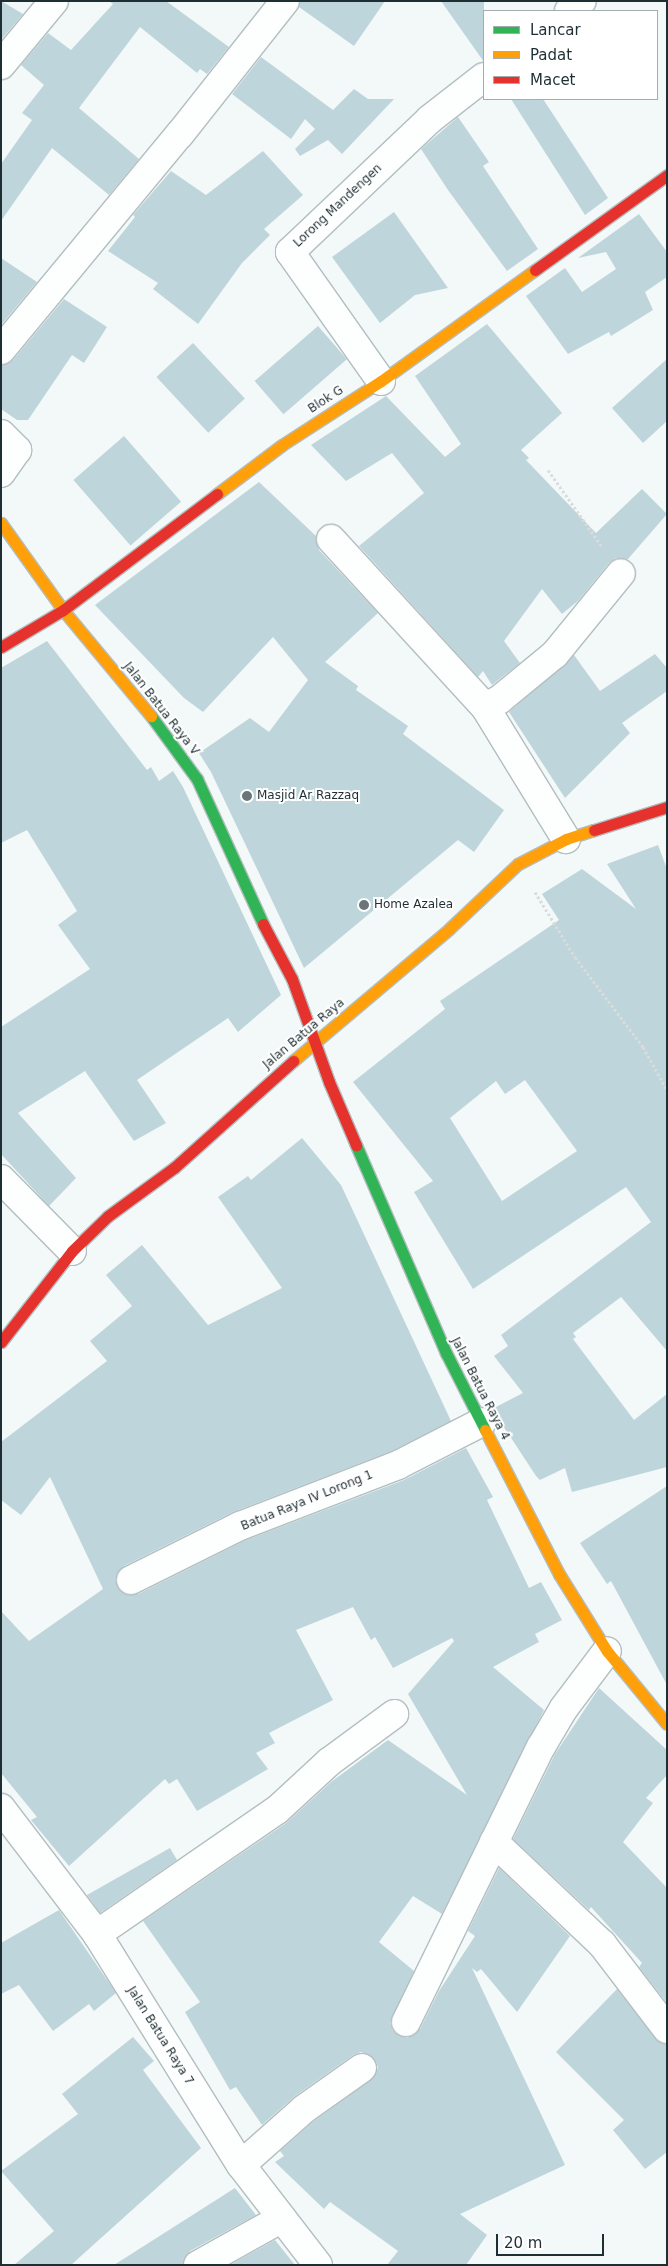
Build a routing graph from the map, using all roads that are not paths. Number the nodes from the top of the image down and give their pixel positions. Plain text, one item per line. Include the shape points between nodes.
1 (54, 1) edge
2 (285, 1) edge
3 (582, 1) edge
4 (570, 10) edge
5 (1, 65) edge
6 (483, 78) edge
7 (667, 175) edge
8 (1, 350) edge
9 (380, 381) junction
10 (1, 434) edge
11 (1, 473) edge
12 (1, 524) edge
13 (331, 538) dead end
14 (621, 573) road end
15 (64, 610) junction
16 (1, 647) edge
17 (484, 707) junction
18 (667, 807) edge
19 (566, 839) junction
20 (315, 1041) junction
21 (1, 1179) edge
22 (72, 1251) junction
23 (1, 1342) edge
24 (482, 1422) junction
25 (131, 1580) dead end
26 (607, 1651) junction
27 (394, 1714) dead end
28 (666, 1720) edge
29 (1, 1808) edge
30 (494, 1842) junction
31 (97, 1934) junction
32 (406, 2022) dead end
33 (667, 2029) edge
34 (362, 2068) dead end
35 (242, 2166) junction
36 (282, 2218) junction
37 (198, 2265) edge
38 (318, 2265) edge

1 - 5 street
2 - 8 street via 180,134
3 - 4 street
6 - 9 street, Lorong Mandengen via 430,119 290,252
7 - 9 street, Blok G
9 - 15 street, Blok G via 282,445
10 - 11 street via 18,450
12 - 15 street, Jalan Batua Raya V
13 - 17 street
14 - 17 street via 555,654 499,700
15 - 16 street, Blok G
15 - 20 street, Jalan Batua Raya V via 169,737 197,779 292,979
17 - 19 street
18 - 19 street, Jalan Batua Raya
19 - 20 street, Jalan Batua Raya via 518,864 449,929
20 - 22 street, Jalan Batua Raya via 175,1167 108,1216
20 - 24 street, Jalan Batua Raya 4 via 347,1124 446,1353
21 - 22 street
22 - 23 street, Jalan Batua Raya
24 - 25 street, Batua Raya IV Lorong 1 via 398,1465 240,1526
24 - 26 street, Jalan Batua Raya 4 via 559,1574
26 - 28 street, Jalan Batua Raya 4
26 - 30 street via 564,1708
27 - 31 street via 329,1762 277,1810
29 - 31 street, Jalan Batua Raya 7
30 - 32 street
30 - 33 street via 602,1944
31 - 35 street, Jalan Batua Raya 7
34 - 35 street via 304,2109
35 - 36 street, Jalan Batua Raya 7
36 - 37 street
36 - 38 street, Jalan Batua Raya 7

